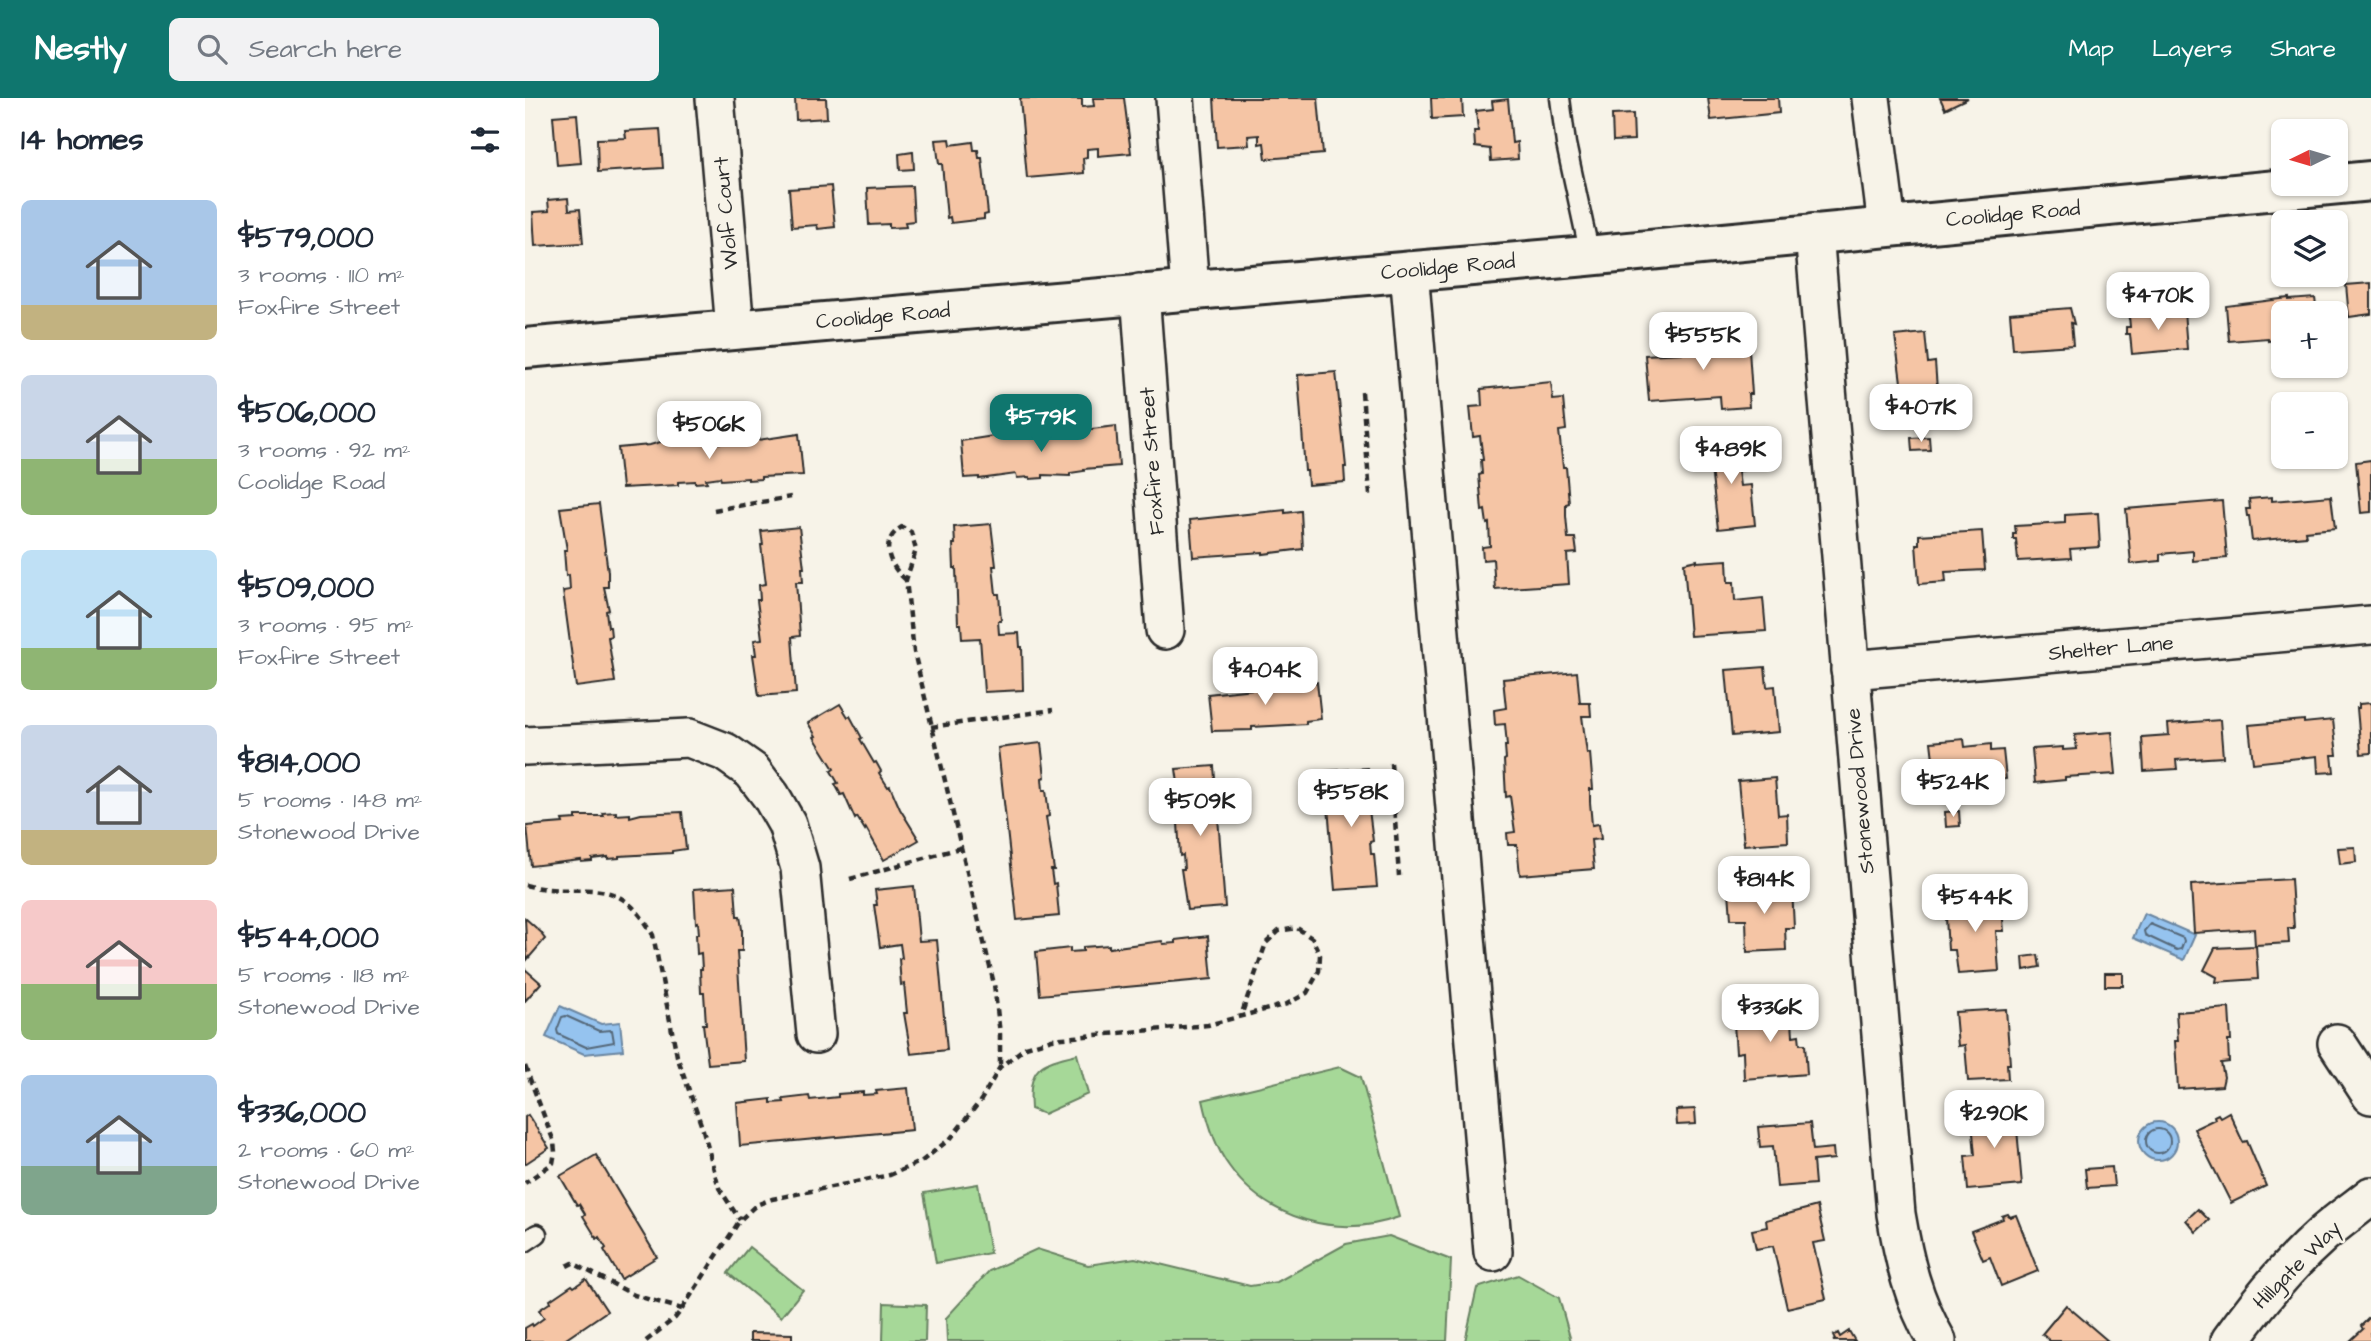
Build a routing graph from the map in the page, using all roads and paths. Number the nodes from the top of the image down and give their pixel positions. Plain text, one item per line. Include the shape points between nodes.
1 (715, 98) edge
2 (1175, 98) edge
3 (1560, 98) edge
4 (1871, 98) edge
5 (2371, 181) edge
6 (1887, 226) junction
7 (1814, 233) junction
8 (1590, 255) junction
9 (1409, 271) junction
10 (1190, 289) junction
11 (1140, 293) junction
12 (735, 329) junction
13 (525, 348) edge
14 (1362, 392) dead end
15 (1370, 495) dead end
16 (791, 497) dead end
17 (713, 510) dead end
18 (906, 580) junction
19 (2371, 625) edge
20 (1165, 630) dead end
21 (1850, 670) junction
22 (1053, 710) dead end
23 (930, 727) junction
24 (525, 746) edge
25 (1391, 763) dead end
26 (960, 848) junction
27 (1399, 876) dead end
28 (850, 879) dead end
29 (525, 885) edge
30 (1241, 1016) junction
31 (816, 1034) dead end
32 (2337, 1043) dead end
33 (525, 1066) edge
34 (1000, 1068) junction
35 (2371, 1095) edge
36 (525, 1183) edge
37 (2371, 1196) edge
38 (740, 1220) junction
39 (1493, 1252) dead end
40 (568, 1266) dead end
41 (682, 1309) junction
42 (646, 1341) edge
43 (1937, 1341) edge
44 (2230, 1341) edge

1 - 12 street, Wolf Court
2 - 10 street
3 - 8 lane
4 - 6 street
5 - 6 street, Coolidge Road
6 - 7 street, Coolidge Road
7 - 8 street, Coolidge Road
7 - 21 street, Stonewood Drive
8 - 9 street, Coolidge Road
9 - 10 street, Coolidge Road
9 - 39 street
10 - 11 street, Coolidge Road
11 - 12 street, Coolidge Road
11 - 20 street, Foxfire Street
12 - 13 street, Coolidge Road
14 - 15 path
16 - 17 path
18 - 18 path via 916,550 911,532 902,527 889,542 888,558
18 - 23 path via 914,652
19 - 21 street, Shelter Lane
21 - 43 street, Stonewood Drive via 1896,1214 1906,1269
22 - 23 path
23 - 26 path
24 - 31 street via 689,738 725,752 752,771 787,824 800,868
25 - 27 path
26 - 28 path
26 - 34 path via 993,984
29 - 38 path via 599,890 631,904 643,919 653,935 677,1056 719,1188
30 - 30 path via 1287,1004 1307,993 1319,971 1320,955 1312,938 1297,928 1279,931 1266,943
30 - 34 path via 1208,1025 1052,1039 1026,1047
32 - 35 street
33 - 36 path via 555,1152 553,1163
34 - 38 path via 951,1138 922,1161 890,1175 772,1199 756,1205
37 - 44 street, Hillgate Way via 2291,1266
38 - 41 path
40 - 41 path via 573,1264 634,1295
41 - 42 path

